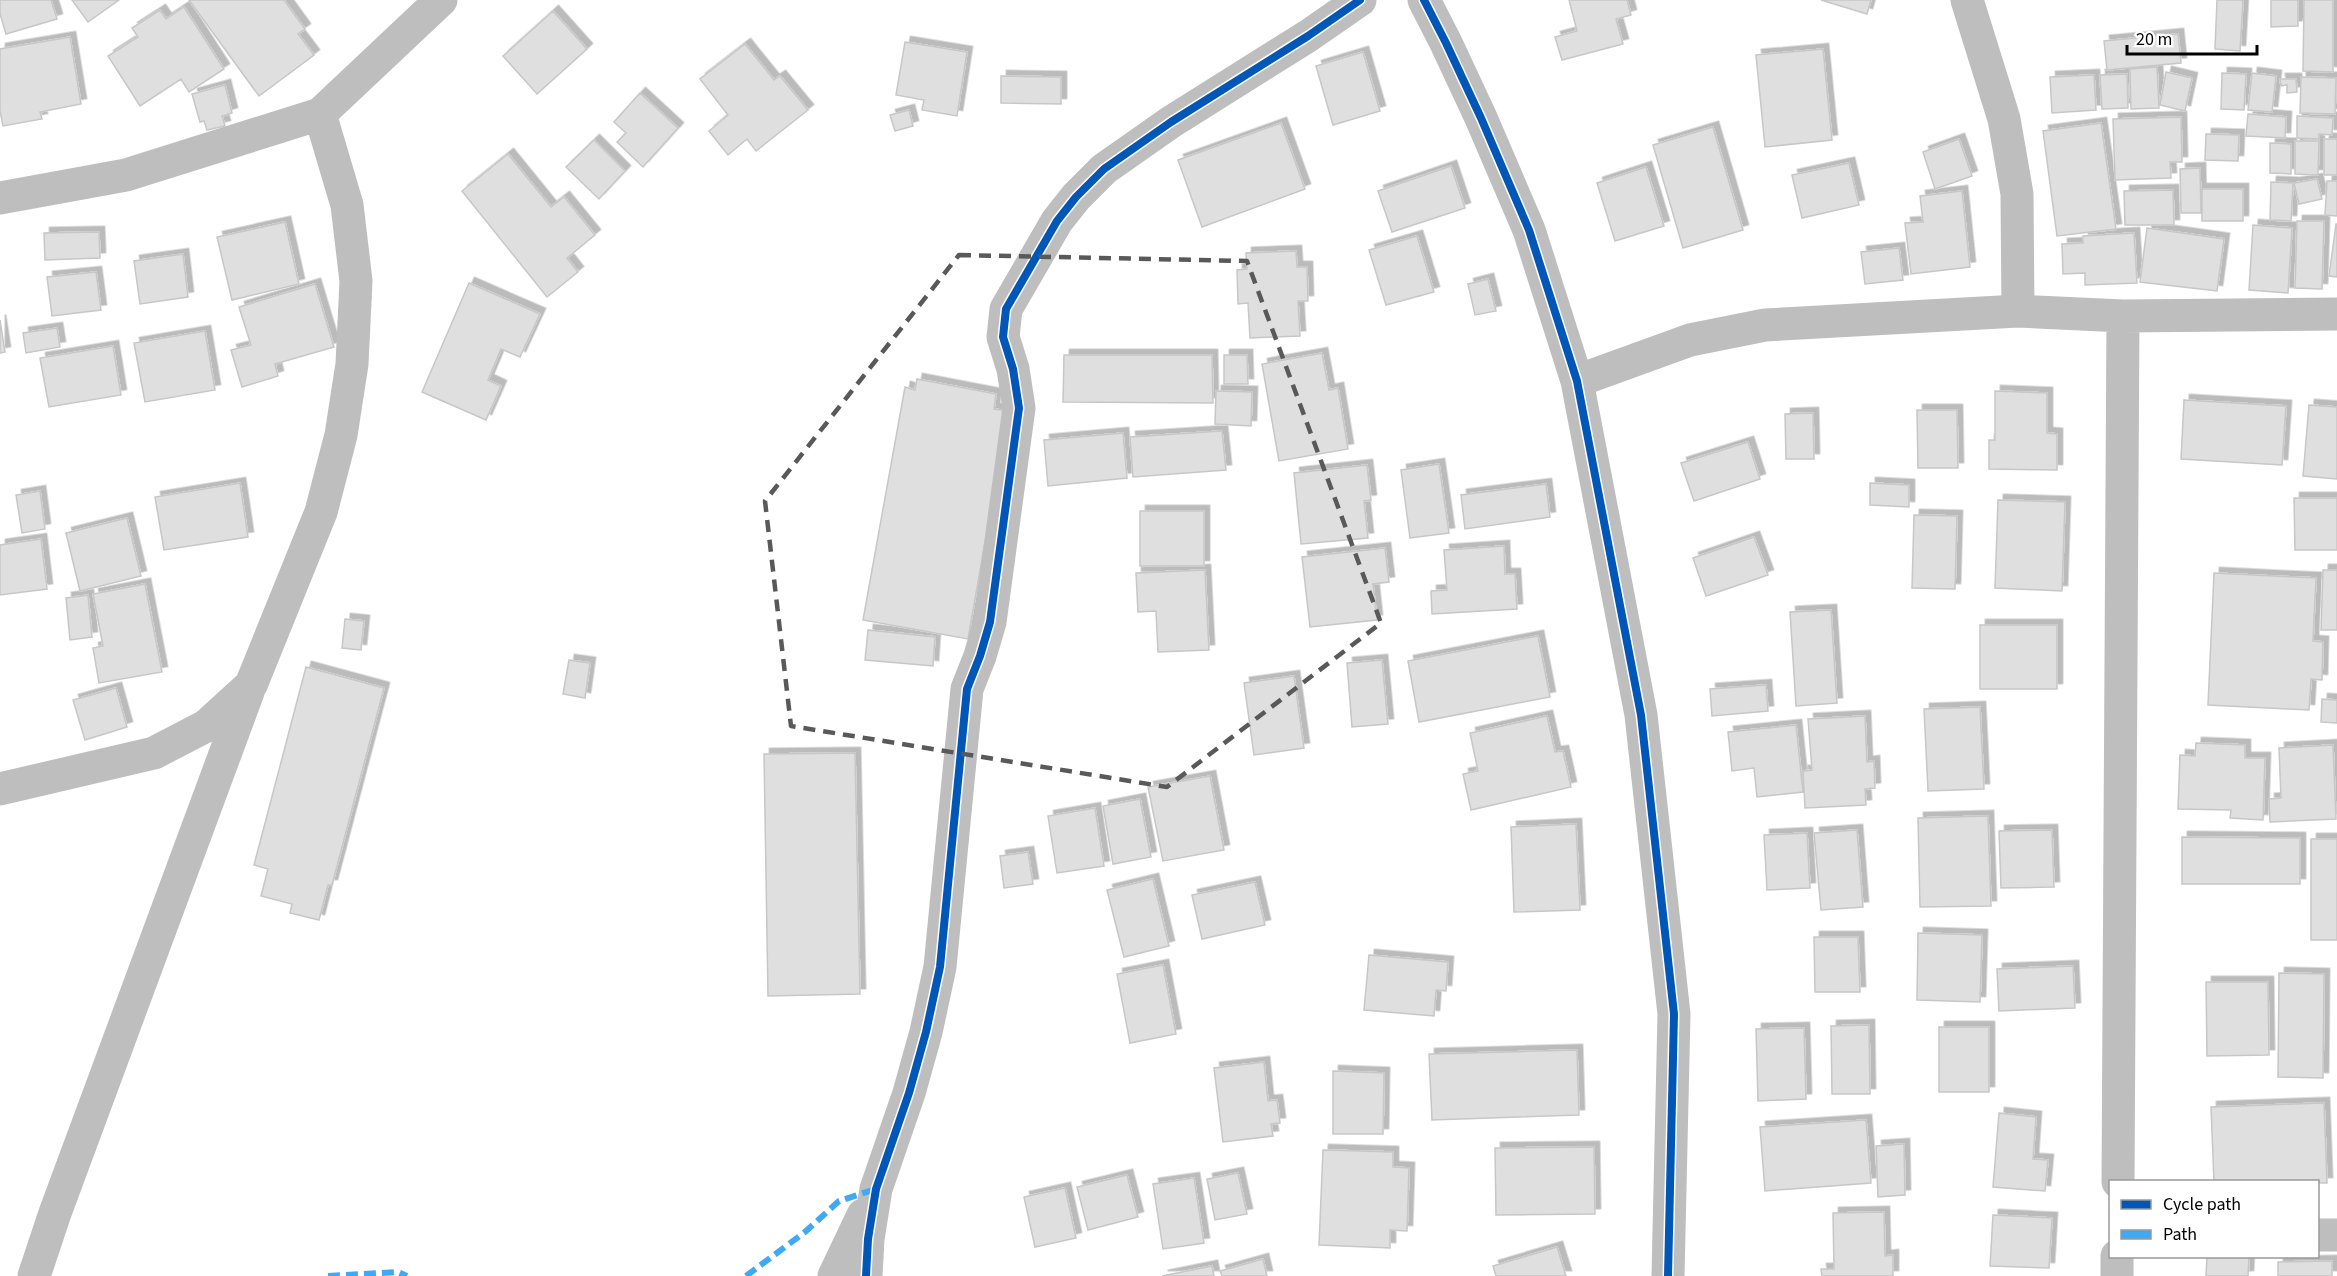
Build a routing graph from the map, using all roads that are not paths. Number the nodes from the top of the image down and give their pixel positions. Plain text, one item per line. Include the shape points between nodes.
1 (441, 0) edge
2 (1360, 0) edge
3 (1424, 0) edge
4 (1967, 0) edge
5 (320, 114) junction
6 (0, 198) edge
7 (2018, 311) junction
8 (2337, 314) edge
9 (2123, 316) junction
10 (1577, 381) junction
11 (251, 685) junction
12 (0, 789) edge
13 (2118, 1180) edge
14 (876, 1189) junction
15 (2319, 1235) edge
16 (2337, 1235) edge
17 (2117, 1258) edge
18 (34, 1276) edge
19 (834, 1276) edge
20 (866, 1276) edge
21 (1668, 1276) edge
22 (2117, 1276) edge

1 - 5 street
2 - 14 street via 1104,169 1057,221 1006,309 1003,337 1019,408 990,622 967,689 940,967 909,1094
3 - 10 street via 1482,118 1528,230
4 - 7 street via 2004,119 2017,194
5 - 6 street via 126,175
5 - 11 street via 347,205 356,281 352,364 341,435 321,512
7 - 9 street
7 - 10 street via 1765,325 1690,340
8 - 9 street
9 - 13 street
10 - 21 street via 1641,715 1674,1014
11 - 12 street via 206,726 154,753
11 - 18 street
14 - 19 street
14 - 20 street
15 - 16 street
17 - 22 street

